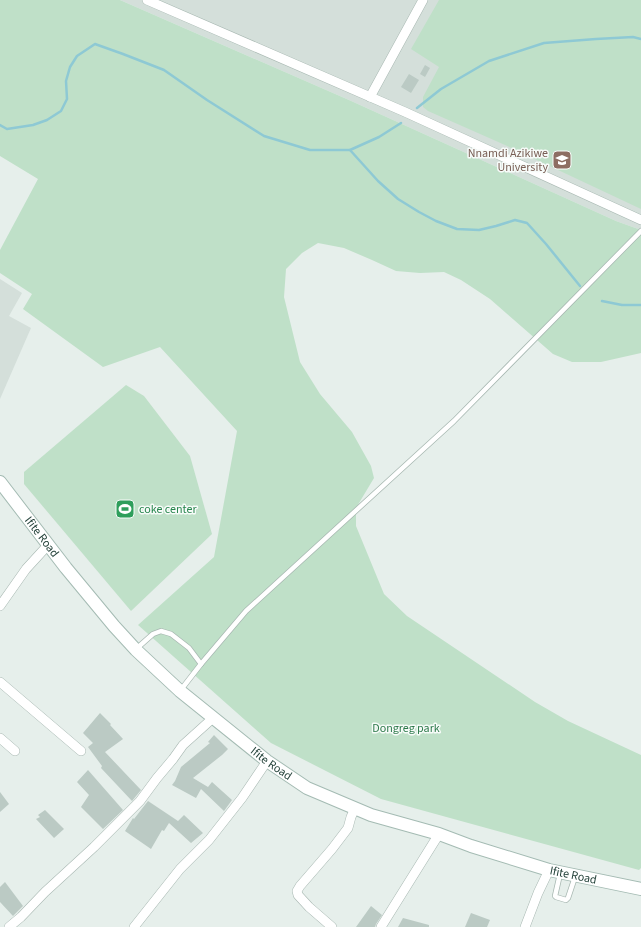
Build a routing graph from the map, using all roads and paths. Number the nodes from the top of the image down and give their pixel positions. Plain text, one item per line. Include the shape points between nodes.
1 (147, 0) edge
2 (423, 0) edge
3 (370, 97) junction
4 (641, 220) edge
5 (641, 231) edge
6 (0, 482) edge
7 (48, 545) junction
8 (0, 606) edge
9 (136, 650) junction
10 (201, 664) junction
11 (0, 682) edge
12 (180, 692) junction
13 (213, 718) junction
14 (0, 738) edge
15 (15, 751) dead end
16 (81, 751) dead end
17 (267, 761) junction
18 (355, 808) junction
19 (439, 834) junction
20 (555, 871) junction
21 (575, 875) junction
22 (641, 889) edge
23 (9, 927) edge
24 (134, 927) edge
25 (332, 927) edge
26 (382, 927) edge
27 (525, 927) edge

1 - 3 street
2 - 3 street
3 - 4 street
5 - 10 lane via 454,421 246,611
6 - 7 street, Ifite Road
7 - 8 street via 26,569
7 - 9 street, Ifite Road
9 - 10 lane via 153,634 161,631 171,634 189,648
9 - 12 street, Ifite Road
10 - 12 lane
11 - 16 street
12 - 13 street, Ifite Road
13 - 17 street, Ifite Road
13 - 23 street via 183,745 140,802
14 - 15 street
17 - 18 street, Ifite Road via 307,788
17 - 24 street via 209,840 180,869
18 - 19 street, Ifite Road
18 - 25 street via 348,828 297,891 309,908
19 - 20 street, Ifite Road
19 - 26 street
20 - 21 street, Ifite Road
20 - 21 lane via 555,896 566,900
20 - 27 street via 538,893
21 - 22 street, Ifite Road

